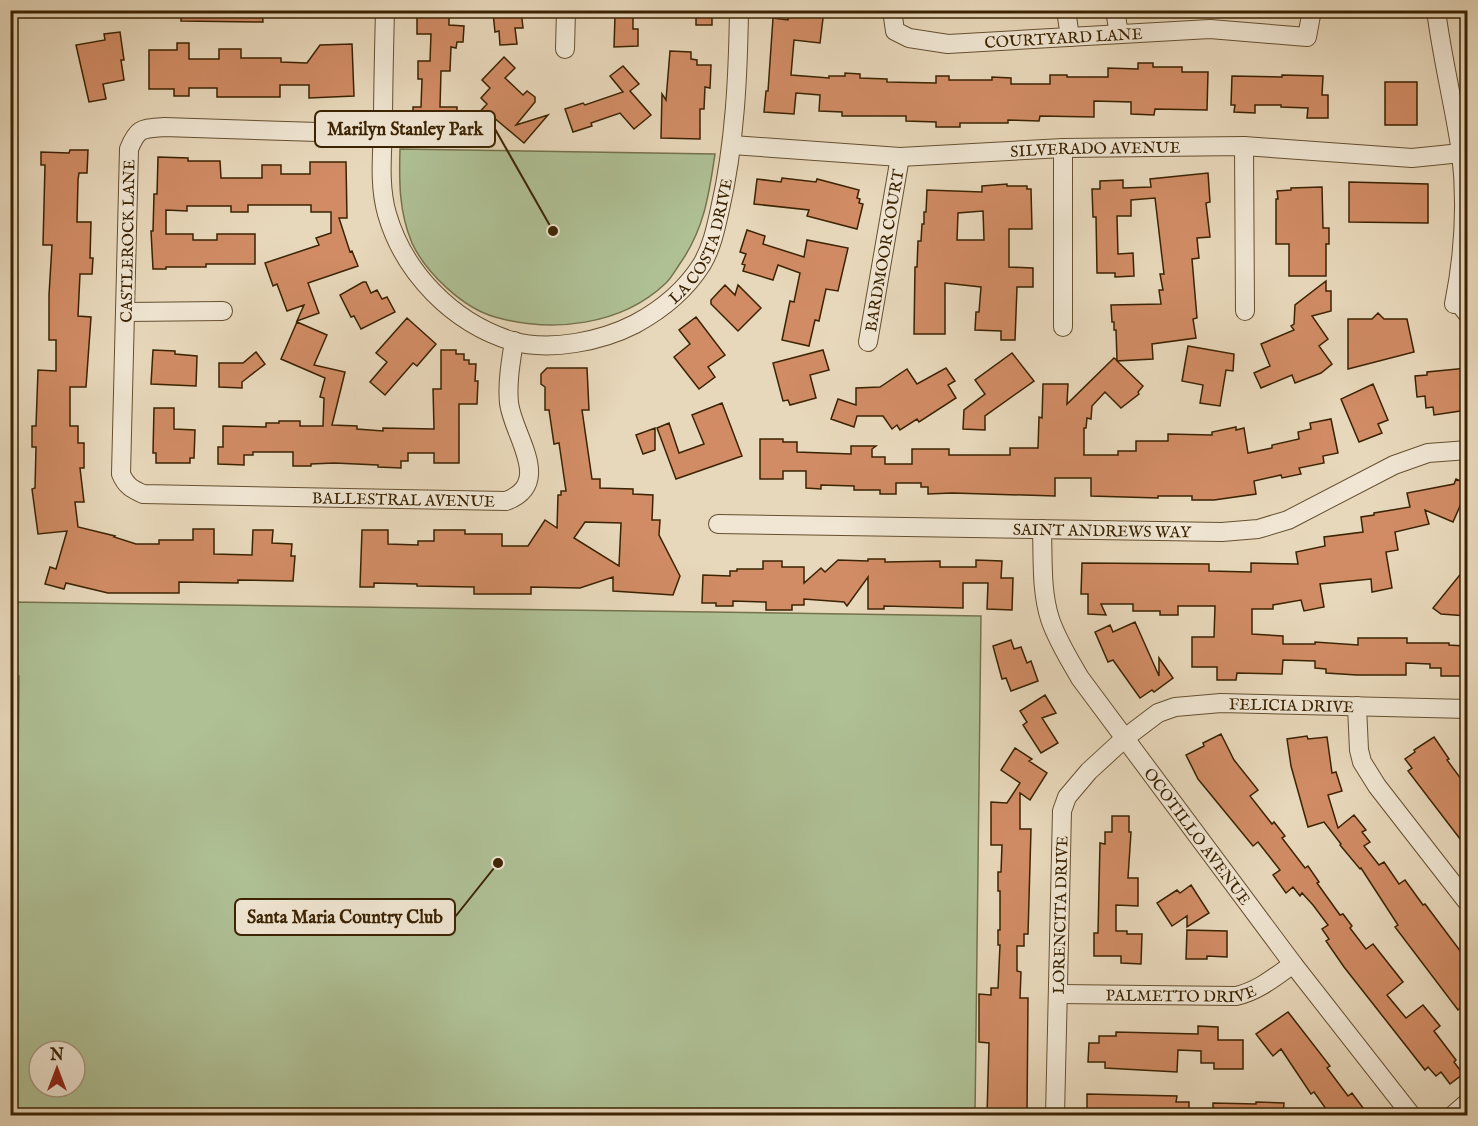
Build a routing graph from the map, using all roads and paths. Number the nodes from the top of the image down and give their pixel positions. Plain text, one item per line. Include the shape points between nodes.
1 (385, 10) edge
2 (566, 10) edge
3 (739, 10) edge
4 (892, 10) edge
5 (1066, 10) edge
6 (1115, 10) edge
7 (1312, 10) edge
8 (1436, 10) edge
9 (1467, 11) edge
10 (1119, 34) junction
11 (1070, 37) junction
12 (565, 49) dead end
13 (382, 134) junction
14 (732, 145) junction
15 (1244, 146) junction
16 (1063, 148) junction
17 (1461, 153) junction
18 (900, 157) junction
19 (1454, 304) joint
20 (223, 311) dead end
21 (1245, 311) dead end
22 (126, 312) junction
23 (1467, 322) edge
24 (1063, 327) dead end
25 (514, 341) junction
26 (868, 342) dead end
27 (1467, 450) edge
28 (129, 487) joint
29 (718, 524) dead end
30 (1042, 529) junction
31 (1357, 706) junction
32 (1467, 709) edge
33 (1125, 738) junction
34 (1467, 903) edge
35 (1293, 963) junction
36 (1059, 993) junction
37 (1467, 1102) edge
38 (1055, 1116) edge
39 (1412, 1116) edge
40 (1452, 1116) edge

1 - 13 street, LA COSTA DRIVE
2 - 12 street
3 - 14 street, LA COSTA DRIVE
4 - 11 street, COURTYARD LANE via 895,31 909,38 948,44
5 - 11 street
6 - 10 street
7 - 10 street, COURTYARD LANE via 1307,37 1210,29
8 - 9 lane
8 - 17 street
10 - 11 street, COURTYARD LANE
13 - 22 street, CASTLEROCK LANE via 164,127 145,129 135,135 129,148
13 - 25 street, LA COSTA DRIVE via 381,175 387,213 401,249 423,281 450,309 483,329
14 - 18 street, SILVERADO AVENUE
14 - 25 street, LA COSTA DRIVE via 714,235 703,262 685,288 655,314 620,332 582,342 542,345
15 - 16 street, SILVERADO AVENUE
15 - 17 street, SILVERADO AVENUE via 1412,158
15 - 21 street
16 - 18 street, SILVERADO AVENUE
16 - 24 street
17 - 19 street via 1465,213
18 - 26 street, BARDMOOR COURT
19 - 23 lane
20 - 22 street
22 - 28 street, CASTLEROCK LANE via 121,474
25 - 28 street, BALLESTRAL AVENUE via 509,402 530,472 525,489 506,501 143,494
27 - 30 street, SAINT ANDREWS WAY via 1428,453 1394,465 1288,520 1258,529
29 - 30 street, SAINT ANDREWS WAY
30 - 33 street, OCOTILLO AVENUE via 1044,590 1050,618 1080,678
31 - 32 street, FELICIA DRIVE
31 - 33 street, FELICIA DRIVE via 1221,703 1175,707 1158,712
31 - 34 street via 1362,762
33 - 35 street, OCOTILLO AVENUE
33 - 36 street, LORENCITA DRIVE via 1089,771 1067,797 1062,811
35 - 36 street, PALMETTO DRIVE via 1266,984 1236,996
35 - 39 street, OCOTILLO AVENUE
36 - 38 street, LORENCITA DRIVE
37 - 40 street

